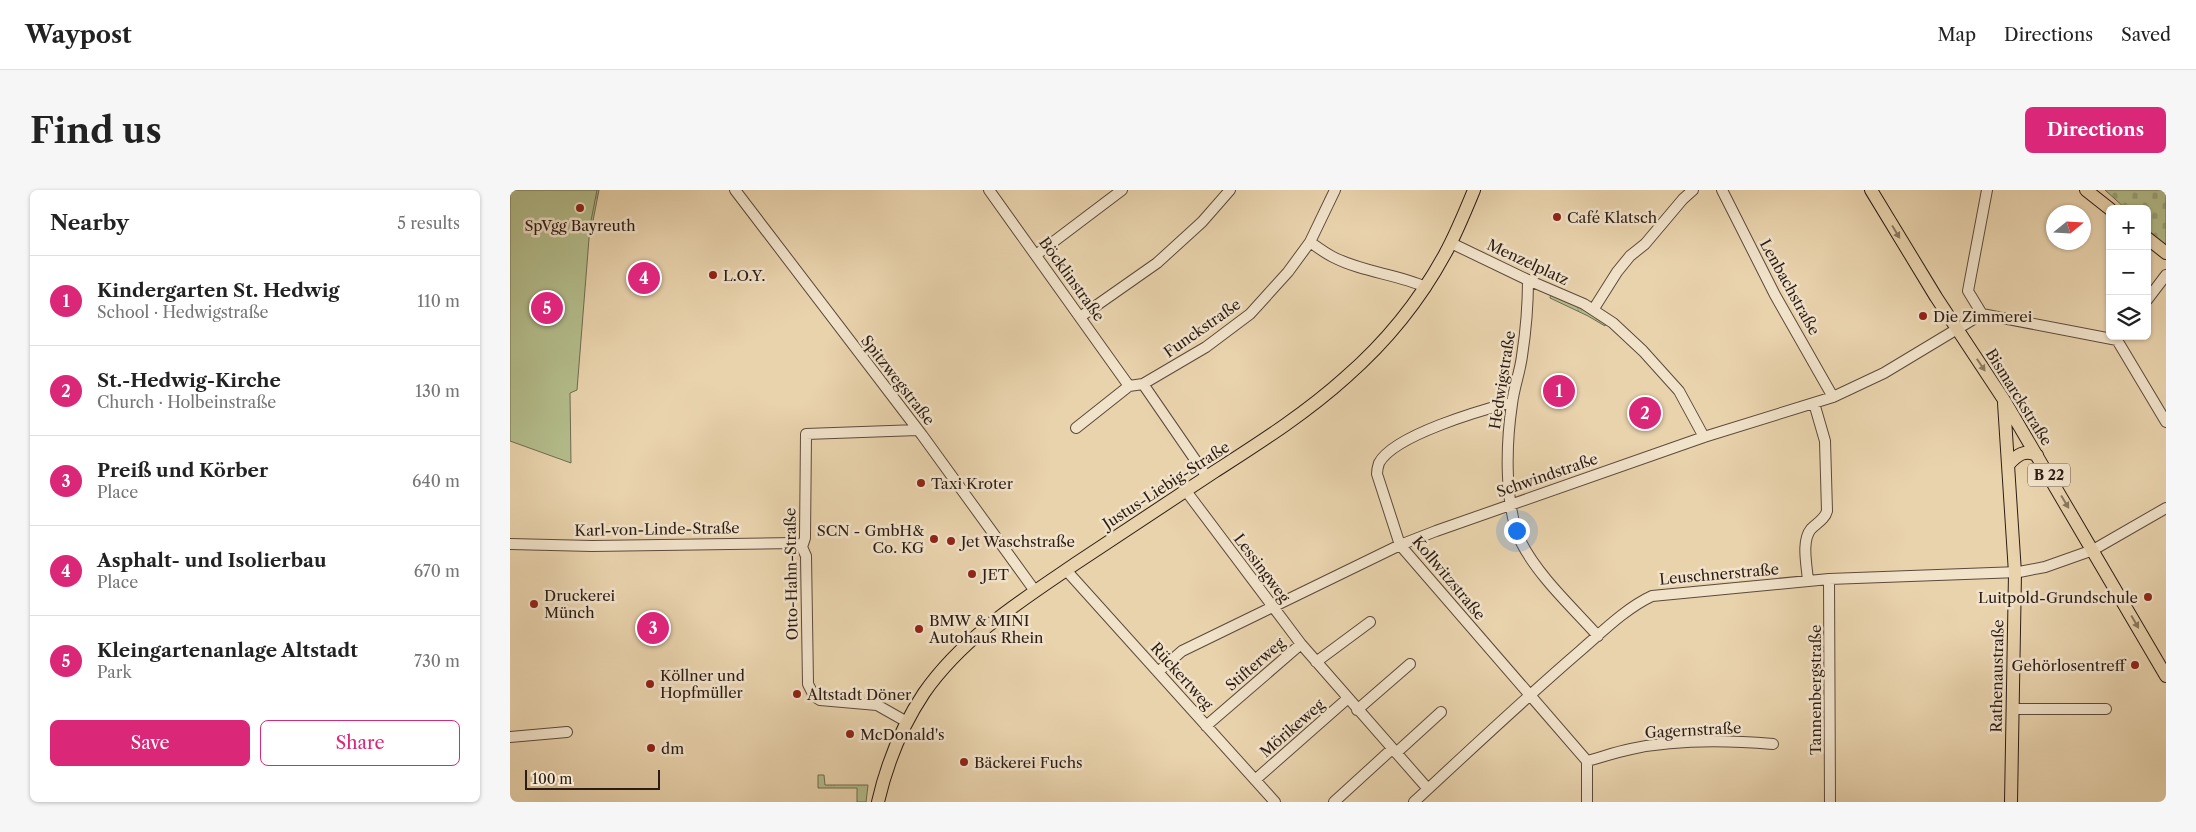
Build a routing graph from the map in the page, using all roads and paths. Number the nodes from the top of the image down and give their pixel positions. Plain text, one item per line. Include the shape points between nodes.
1 (735, 190) edge
2 (1122, 190) edge
3 (1230, 190) edge
4 (1335, 190) edge
5 (1474, 190) edge
6 (1693, 190) edge
7 (1722, 190) edge
8 (1871, 190) edge
9 (1987, 190) edge
10 (2086, 190) edge
11 (992, 191) edge
12 (2106, 206) edge
13 (2151, 241) edge
14 (1310, 242) junction
15 (1451, 242) junction
16 (2166, 253) edge
17 (1036, 255) junction
18 (2166, 275) edge
19 (1528, 280) junction
20 (1426, 287) junction
21 (2151, 295) edge
22 (1593, 310) junction
23 (1982, 314) junction
24 (1080, 317) junction
25 (1957, 330) junction
26 (2106, 336) edge
27 (2119, 340) edge
28 (1143, 384) junction
29 (1129, 386) junction
30 (1833, 397) junction
31 (1512, 402) junction
32 (1814, 403) junction
33 (2004, 407) junction
34 (2166, 422) edge
35 (1076, 428) dead end
36 (918, 430) junction
37 (1704, 437) junction
38 (2037, 455) junction
39 (2009, 464) junction
40 (1207, 477) junction
41 (1186, 491) junction
42 (1511, 504) junction
43 (2166, 508) edge
44 (510, 544) edge
45 (1400, 545) junction
46 (802, 547) junction
47 (2093, 550) junction
48 (1066, 570) junction
49 (2015, 573) junction
50 (1830, 579) junction
51 (1808, 581) junction
52 (1035, 591) junction
53 (1273, 607) junction
54 (1370, 622) dead end
55 (1598, 636) junction
56 (1301, 644) junction
57 (1316, 662) junction
58 (1410, 664) dead end
59 (1158, 672) junction
60 (2166, 676) edge
61 (1529, 695) junction
62 (1348, 699) junction
63 (2012, 709) junction
64 (2106, 709) dead end
65 (1358, 710) junction
66 (1441, 712) dead end
67 (907, 722) junction
68 (1206, 726) junction
69 (567, 732) dead end
70 (510, 737) edge
71 (1772, 744) dead end
72 (1394, 751) junction
73 (1587, 761) junction
74 (1255, 780) junction
75 (1428, 789) junction
76 (878, 802) edge
77 (1275, 802) edge
78 (1334, 802) edge
79 (1414, 802) edge
80 (1587, 802) edge
81 (1830, 802) edge
82 (2011, 802) edge

1 - 36 street, Spitzwegstraße
2 - 17 street
3 - 24 street via 1202,222 1157,263
4 - 14 street, Funckstraße
5 - 15 main road, Justus-Liebig-Straße
6 - 22 street via 1645,244 1630,256
7 - 30 street, Lenbachstraße via 1775,295
8 -> 25 main road, Bismarckstraße / B 22
9 - 23 street via 1968,291
10 - 12 main road
11 - 17 street, Böcklinstraße
13 - 16 main road
14 - 20 street via 1333,258
14 - 28 street, Funckstraße via 1250,314 1206,347
15 - 19 street, Menzelplatz
15 - 20 main road, Justus-Liebig-Straße
17 - 24 street, Böcklinstraße
18 - 21 street
19 - 22 street, Menzelplatz
19 - 31 street, Hedwigstraße via 1528,315
20 - 40 main road, Justus-Liebig-Straße via 1400,321 1347,377 1287,425
22 - 37 street, Menzelplatz via 1613,323 1679,391
23 - 25 street, Schwindstraße
23 - 26 street
24 - 29 street, Böcklinstraße
25 - 30 street, Schwindstraße via 1884,373
25 -> 33 main road, Bismarckstraße / B 22
27 - 34 street
28 - 29 street
28 - 40 street
29 - 35 street
30 - 32 street, Schwindstraße
31 - 42 street, Hedwigstraße via 1508,438
31 - 45 street, Kollwitzstraße via 1446,422 1395,448 1378,464 1377,474
32 - 37 street, Schwindstraße
32 - 51 street via 1825,442 1827,511 1806,539
33 - 38 main road, Bismarckstraße / B 22
33 - 39 main road, Rathenaustraße
36 - 46 street, Otto-Hahn-Straße via 806,434 805,538
36 - 52 street, Spitzwegstraße
37 - 42 street, Schwindstraße
38 - 39 main road via 2020,454
38 -> 47 main road, Bismarckstraße / B 22
39 - 49 main road, Rathenaustraße
40 - 41 main road, Justus-Liebig-Straße
41 - 48 main road, Justus-Liebig-Straße
41 - 53 street, Lessingweg
42 - 45 street, Schwindstraße
42 - 55 street, Hedwigstraße via 1522,543 1537,567
43 - 47 street, Leuschnerstraße
44 - 46 street, Karl-von-Linde-Straße via 592,546 795,542
45 - 53 street, Schwindstraße
45 - 61 street, Kollwitzstraße
46 - 67 street, Otto-Hahn-Straße via 806,556 807,678 810,690 820,700 876,705
47 - 49 street, Leuschnerstraße via 2045,567
47 -> 60 main road, Bismarckstraße / B 22
48 - 52 main road, Justus-Liebig-Straße
48 - 59 street, Rückertweg
49 - 50 street, Leuschnerstraße
49 - 63 main road, Rathenaustraße
50 - 51 street, Leuschnerstraße
50 - 81 street, Tannenbergstraße
51 - 55 street, Leuschnerstraße via 1652,596
52 - 67 main road, Justus-Liebig-Straße via 987,626 948,664
53 - 56 street, Lessingweg
53 - 59 street, Schwindstraße via 1182,651
54 - 57 street
55 - 61 street, Leuschnerstraße
56 - 57 street, Lessingweg
56 - 68 street, Stifterweg
57 - 62 street, Lessingweg
58 - 65 street
59 - 68 street, Rückertweg
61 - 73 street, Kollwitzstraße
61 - 75 street, Leuschnerstraße
62 - 65 street, Lessingweg
62 - 74 street, Mörikeweg
63 - 64 street
63 - 82 main road, Rathenaustraße
65 - 72 street, Lessingweg
66 - 72 street
67 - 76 main road, Justus-Liebig-Straße via 890,760
68 - 74 street, Rückertweg
69 - 70 street
71 - 73 street, Gagernstraße via 1664,744
72 - 75 street, Lessingweg
72 - 78 street
73 - 80 street
74 - 77 street, Rückertweg
75 - 79 street, Leuschnerstraße

